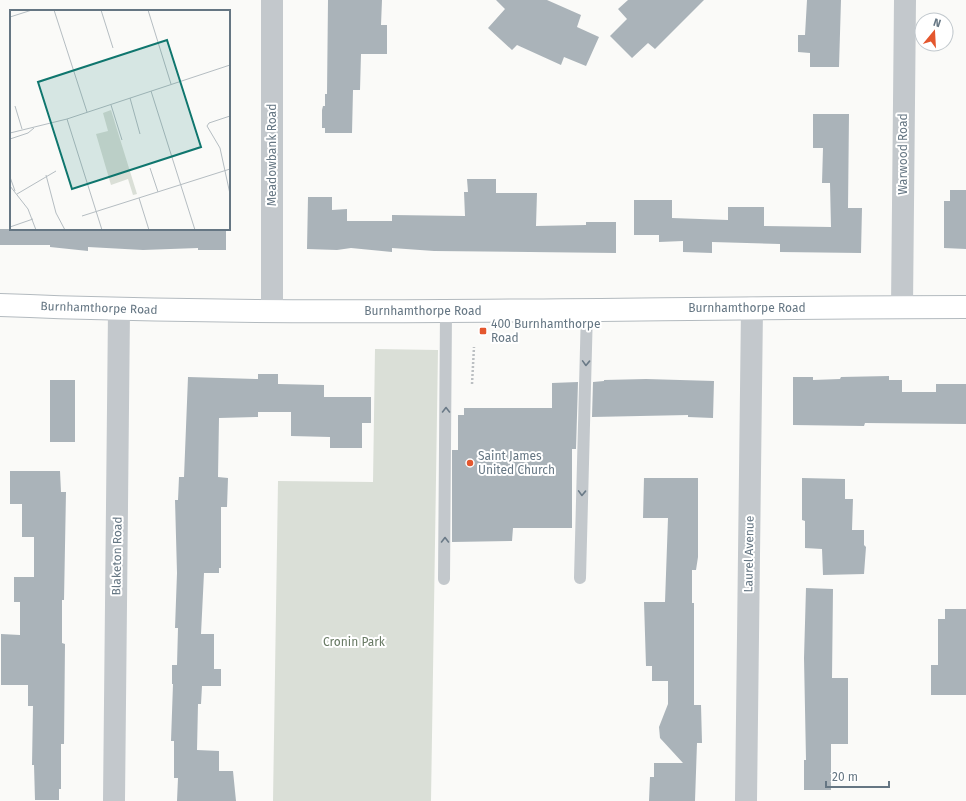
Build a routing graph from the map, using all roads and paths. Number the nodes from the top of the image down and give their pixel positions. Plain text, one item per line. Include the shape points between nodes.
1 (272, 0) edge
2 (905, 0) edge
3 (0, 305) edge
4 (902, 307) junction
5 (966, 307) edge
6 (752, 308) junction
7 (119, 310) junction
8 (272, 310) junction
9 (587, 310) junction
10 (446, 312) junction
11 (474, 347) dead end
12 (472, 384) dead end
13 (580, 578) dead end
14 (444, 579) dead end
15 (114, 801) edge
16 (746, 801) edge

1 - 8 street, Meadowbank Road
2 - 4 street, Warwood Road
3 - 7 main road, Burnhamthorpe Road
4 - 5 main road, Burnhamthorpe Road
4 - 6 main road, Burnhamthorpe Road
6 - 9 main road, Burnhamthorpe Road
6 - 16 street, Laurel Avenue
7 - 8 main road, Burnhamthorpe Road
7 - 15 street, Blaketon Road
8 - 10 main road, Burnhamthorpe Road
9 - 10 main road, Burnhamthorpe Road
9 -> 13 lane
14 -> 10 lane
11 - 12 path

